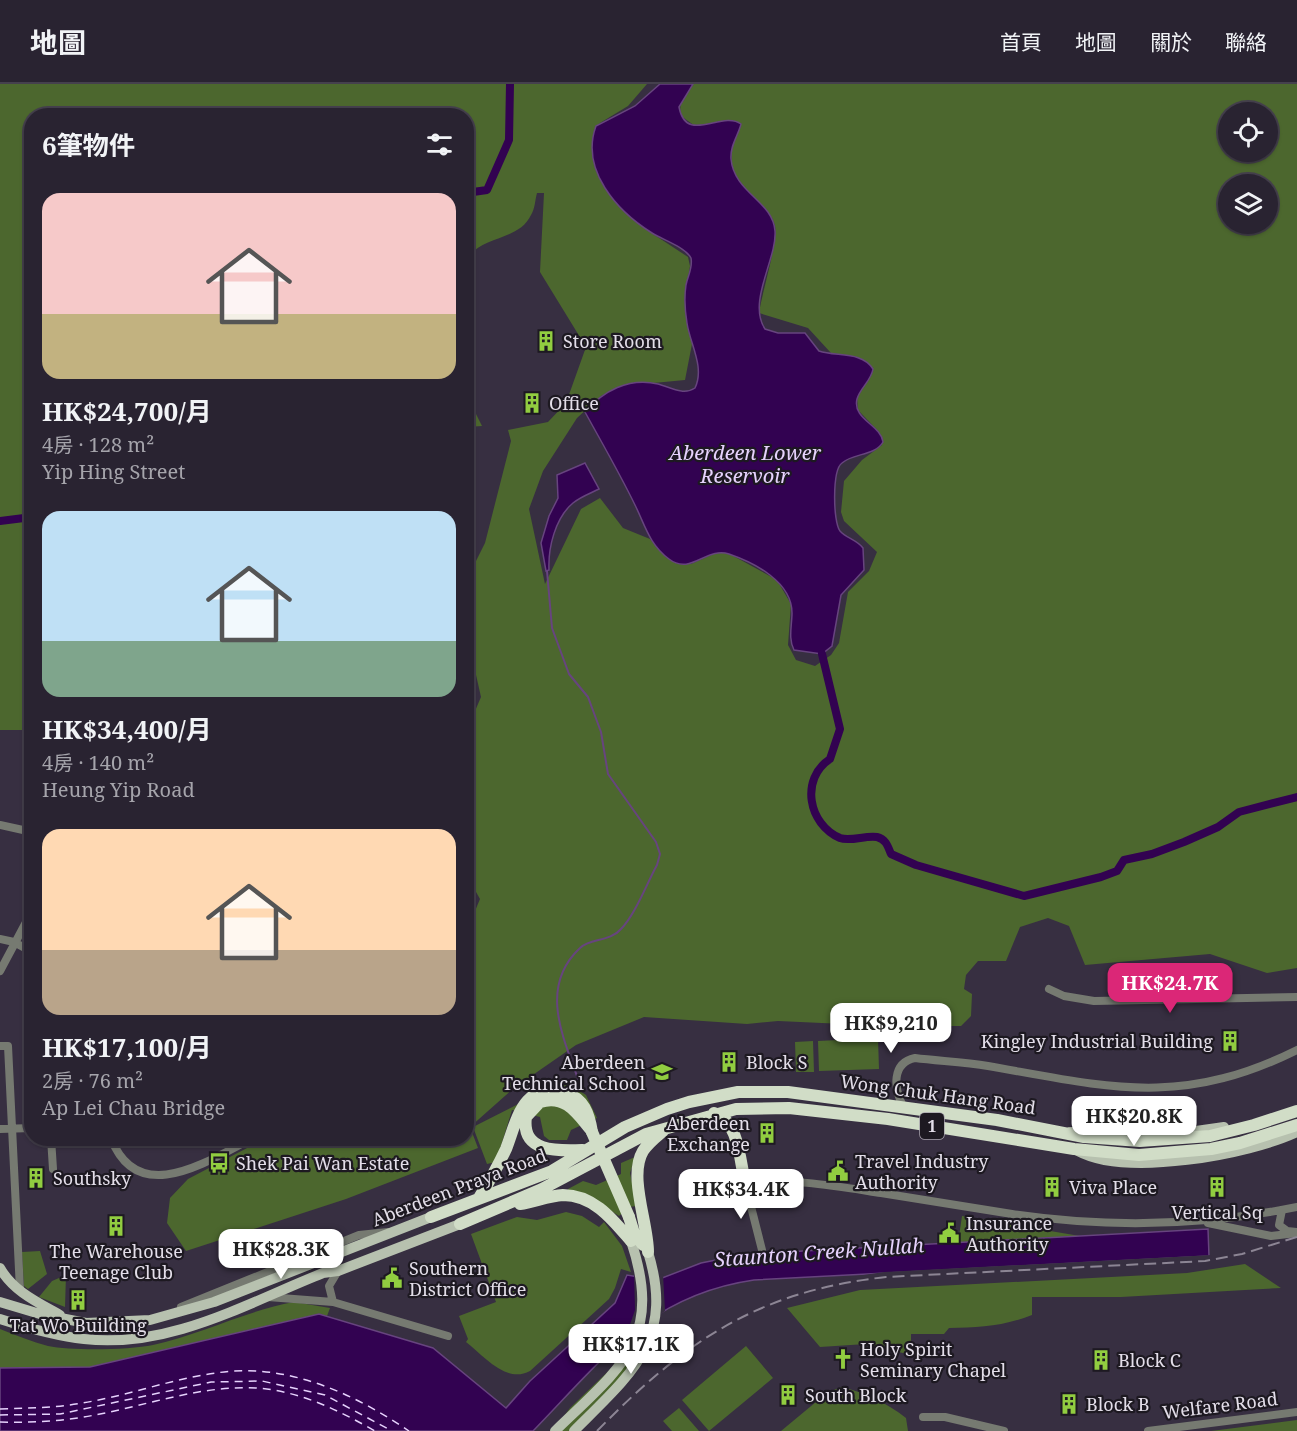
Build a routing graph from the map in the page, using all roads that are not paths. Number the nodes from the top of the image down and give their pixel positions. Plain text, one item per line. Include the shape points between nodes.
1 (0, 825) edge
2 (24, 830) edge
3 (24, 925) edge
4 (0, 939) edge
5 (14, 942) junction
6 (24, 948) edge
7 (0, 970) edge
8 (1049, 988) dead end
9 (1297, 997) edge
10 (0, 1046) edge
11 (1297, 1050) edge
12 (903, 1106) junction
13 (758, 1107) junction
14 (1297, 1109) edge
15 (714, 1113) junction
16 (522, 1115) junction
17 (1297, 1125) edge
18 (24, 1128) edge
19 (0, 1129) edge
20 (12, 1129) junction
21 (666, 1129) junction
22 (732, 1131) junction
23 (1067, 1132) junction
24 (1297, 1132) edge
25 (52, 1146) edge
26 (115, 1146) edge
27 (237, 1146) edge
28 (1181, 1147) junction
29 (1074, 1149) junction
30 (583, 1150) junction
31 (597, 1159) joint
32 (54, 1169) dead end
33 (745, 1183) junction
34 (479, 1198) junction
35 (507, 1206) junction
36 (1297, 1207) edge
37 (1282, 1210) junction
38 (1253, 1216) junction
39 (430, 1217) joint
40 (1199, 1221) junction
41 (460, 1224) joint
42 (1255, 1233) junction
43 (1297, 1233) edge
44 (633, 1237) junction
45 (762, 1250) dead end
46 (648, 1252) junction
47 (0, 1268) edge
48 (338, 1271) junction
49 (20, 1290) junction
50 (268, 1297) junction
51 (0, 1302) edge
52 (333, 1302) junction
53 (0, 1319) edge
54 (68, 1320) junction
55 (448, 1336) dead end
56 (1297, 1412) edge
57 (923, 1417) dead end
58 (555, 1431) edge
59 (574, 1431) edge
60 (1004, 1431) edge
61 (1148, 1431) edge

1 - 2 street
3 - 5 street
4 - 5 street
5 - 6 street
5 - 7 street
8 - 9 street via 1064,996 1094,1001
10 - 20 street via 8,1046
11 - 12 street via 1224,1079 1145,1089 1096,1086 986,1066 906,1059 898,1068 896,1091
12 - 23 highway, Wong Chuk Hang Road / 1
12 - 30 highway, Wong Chuk Hang Road / 1 via 788,1092 736,1093 667,1109
13 - 15 highway, Wong Chuk Hang Road / 1
13 - 22 highway via 741,1118
13 - 29 highway, Wong Chuk Hang Road / 1 via 888,1119
14 - 23 main road, Wong Chuk Hang Road via 1254,1121 1170,1134
14 - 28 highway, 1
15 - 21 highway, Wong Chuk Hang Road / 1
15 - 22 highway via 723,1116
16 - 30 highway via 526,1130 539,1147 551,1151
16 - 34 highway
16 - 44 highway, bridge via 540,1102 559,1101 575,1109 592,1132
17 - 28 highway, 1 via 1240,1143
18 - 20 street
19 - 20 street
20 - 49 street
21 - 31 highway, Wong Chuk Hang Road / 1 via 646,1134
21 - 46 highway via 644,1149 637,1174
22 - 33 highway
23 - 28 highway, 1
24 - 29 main road, Wong Chuk Hang Road via 1231,1153 1179,1161 1132,1162 1088,1156
25 - 32 street
26 - 27 street via 131,1166 160,1177 186,1171
28 - 29 highway, 1 via 1139,1155
30 - 34 highway, Aberdeen Praya Road / 1 via 552,1171
31 - 35 highway, Aberdeen Praya Road / 1
33 - 40 street via 815,1182 1083,1222
33 - 45 street
34 - 39 highway, Aberdeen Praya Road / 1
35 - 41 highway, Aberdeen Praya Road / 1
35 - 44 highway via 562,1195 577,1197 602,1209
36 - 37 street
37 - 38 street
37 - 43 street via 1279,1225
38 - 40 street
38 - 42 street
39 - 54 main road, Aberdeen Praya Road via 214,1302 162,1318 109,1324
40 - 42 street
41 - 48 main road, Aberdeen Praya Road
42 - 43 street
44 - 46 highway
44 - 58 main road via 644,1288 643,1313 634,1343 616,1370
46 - 59 main road via 657,1302 648,1341 626,1379
47 - 49 main road
48 - 50 main road, Aberdeen Praya Road
48 - 52 street via 329,1286
49 - 54 main road
50 - 52 street
50 - 53 main road, Aberdeen Praya Road via 177,1331 126,1340 84,1339
51 - 54 main road, Aberdeen Praya Road
52 - 55 street
56 - 61 street, Welfare Road
57 - 60 street via 945,1417

